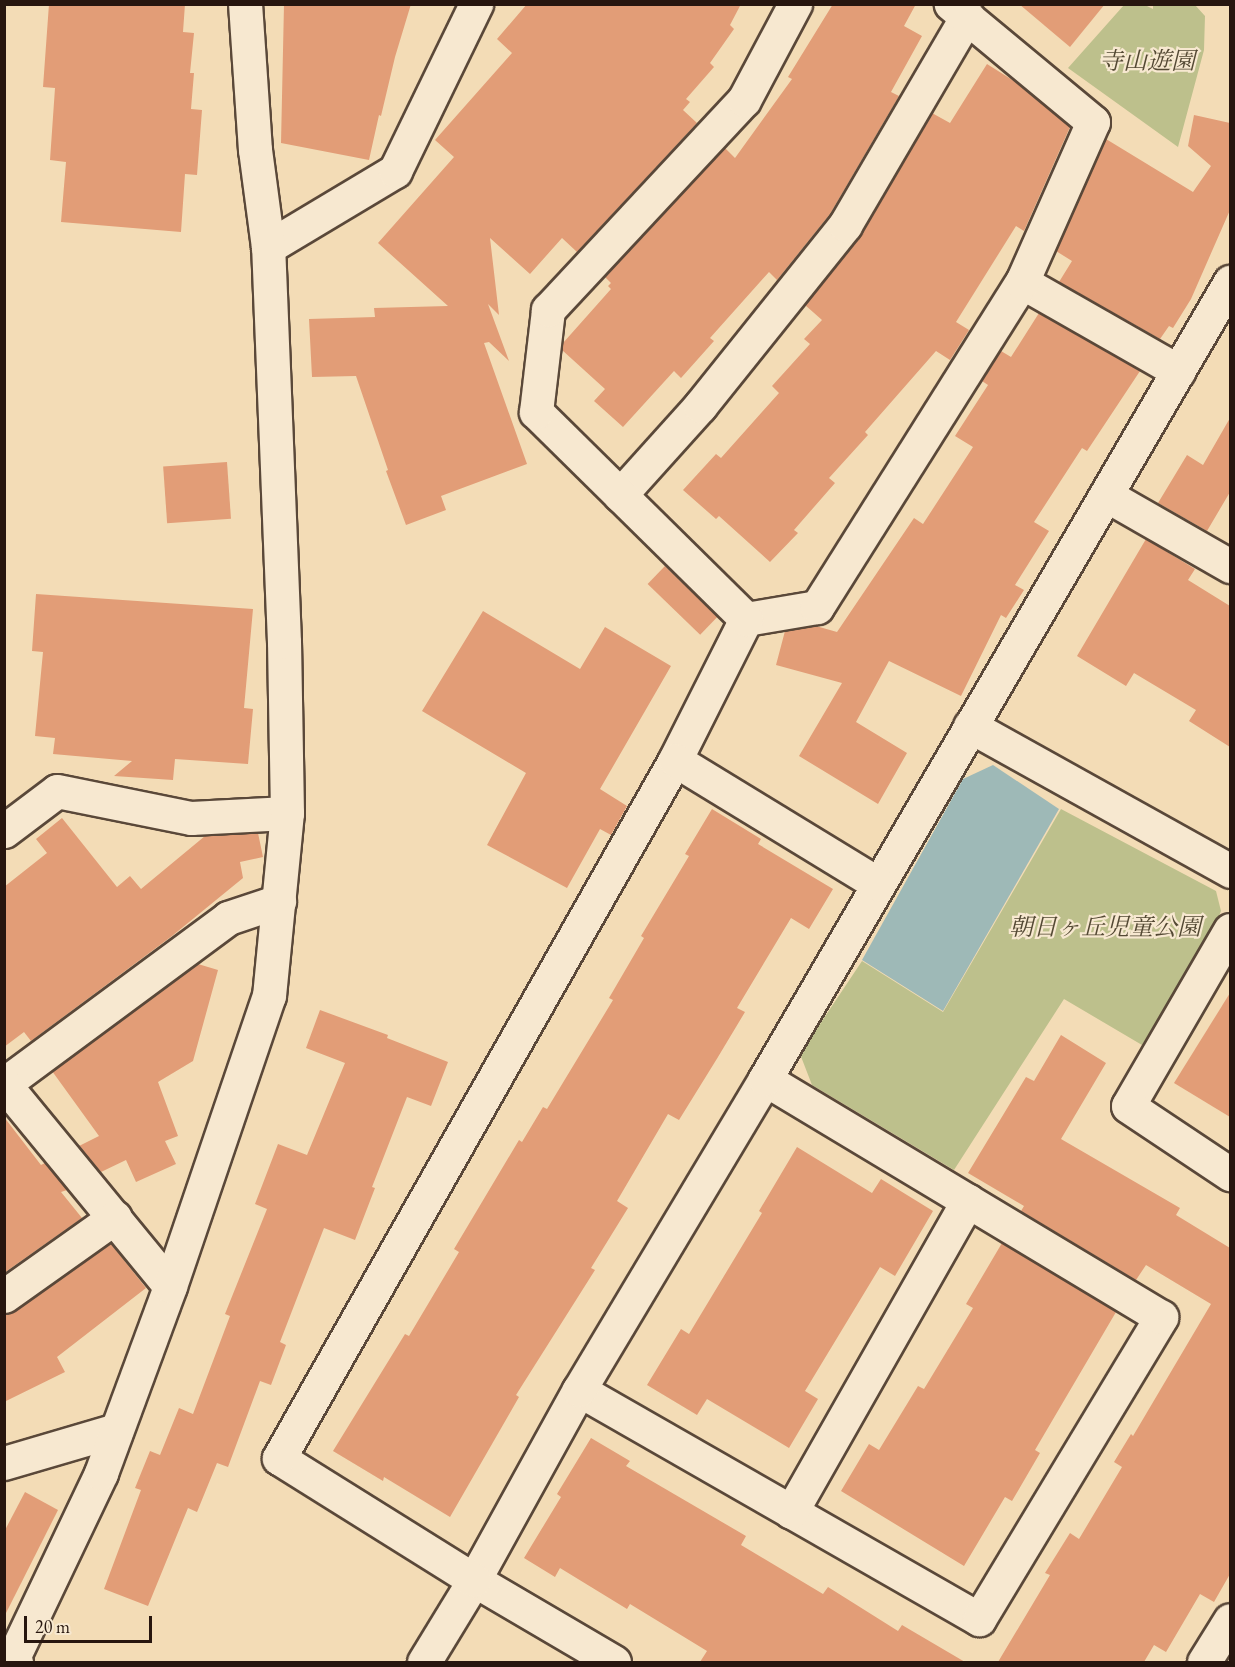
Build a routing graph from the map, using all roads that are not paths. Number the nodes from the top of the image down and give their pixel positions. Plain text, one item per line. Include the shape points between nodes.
1 (245, 4) edge
2 (476, 4) edge
3 (795, 4) edge
4 (959, 10) edge
5 (268, 247) junction
6 (1022, 282) junction
7 (1230, 282) edge
8 (1178, 371) junction
9 (620, 495) junction
10 (1106, 495) junction
11 (1230, 566) edge
12 (746, 619) junction
13 (970, 726) junction
14 (675, 760) junction
15 (287, 813) junction
16 (4, 831) edge
17 (1230, 871) edge
18 (878, 884) junction
19 (279, 901) junction
20 (1230, 930) edge
21 (765, 1079) junction
22 (4, 1084) edge
23 (1230, 1174) edge
24 (968, 1201) junction
25 (115, 1217) junction
26 (170, 1286) junction
27 (4, 1296) edge
28 (579, 1390) junction
29 (116, 1430) junction
30 (4, 1463) edge
31 (791, 1512) junction
32 (474, 1580) junction
33 (1230, 1620) edge
34 (16, 1662) edge
35 (424, 1662) edge
36 (614, 1662) edge
37 (1204, 1662) edge

1 - 5 street via 255,150
2 - 5 street via 395,171
3 - 9 street via 744,100 548,310 537,412
4 - 6 street via 1093,122
4 - 9 street via 846,225 700,406
5 - 15 street
6 - 8 street
6 - 12 street via 817,607
7 - 8 street
8 - 10 street
9 - 12 street
10 - 11 street
10 - 13 street
12 - 14 street
13 - 17 street
13 - 18 street
14 - 18 street
14 - 32 street via 279,1458
15 - 16 street via 191,818 57,791
15 - 19 street
18 - 21 street
19 - 22 street via 228,918
19 - 26 street via 269,996
20 - 23 street via 1128,1106
21 - 24 street
21 - 28 street
22 - 25 street
24 - 31 street
24 - 31 street via 1161,1317 979,1619
25 - 26 street
25 - 27 street
26 - 29 street
28 - 31 street
28 - 32 street
29 - 30 street
29 - 34 street via 101,1473 12,1660
32 - 35 street
32 - 36 street
33 - 37 street

